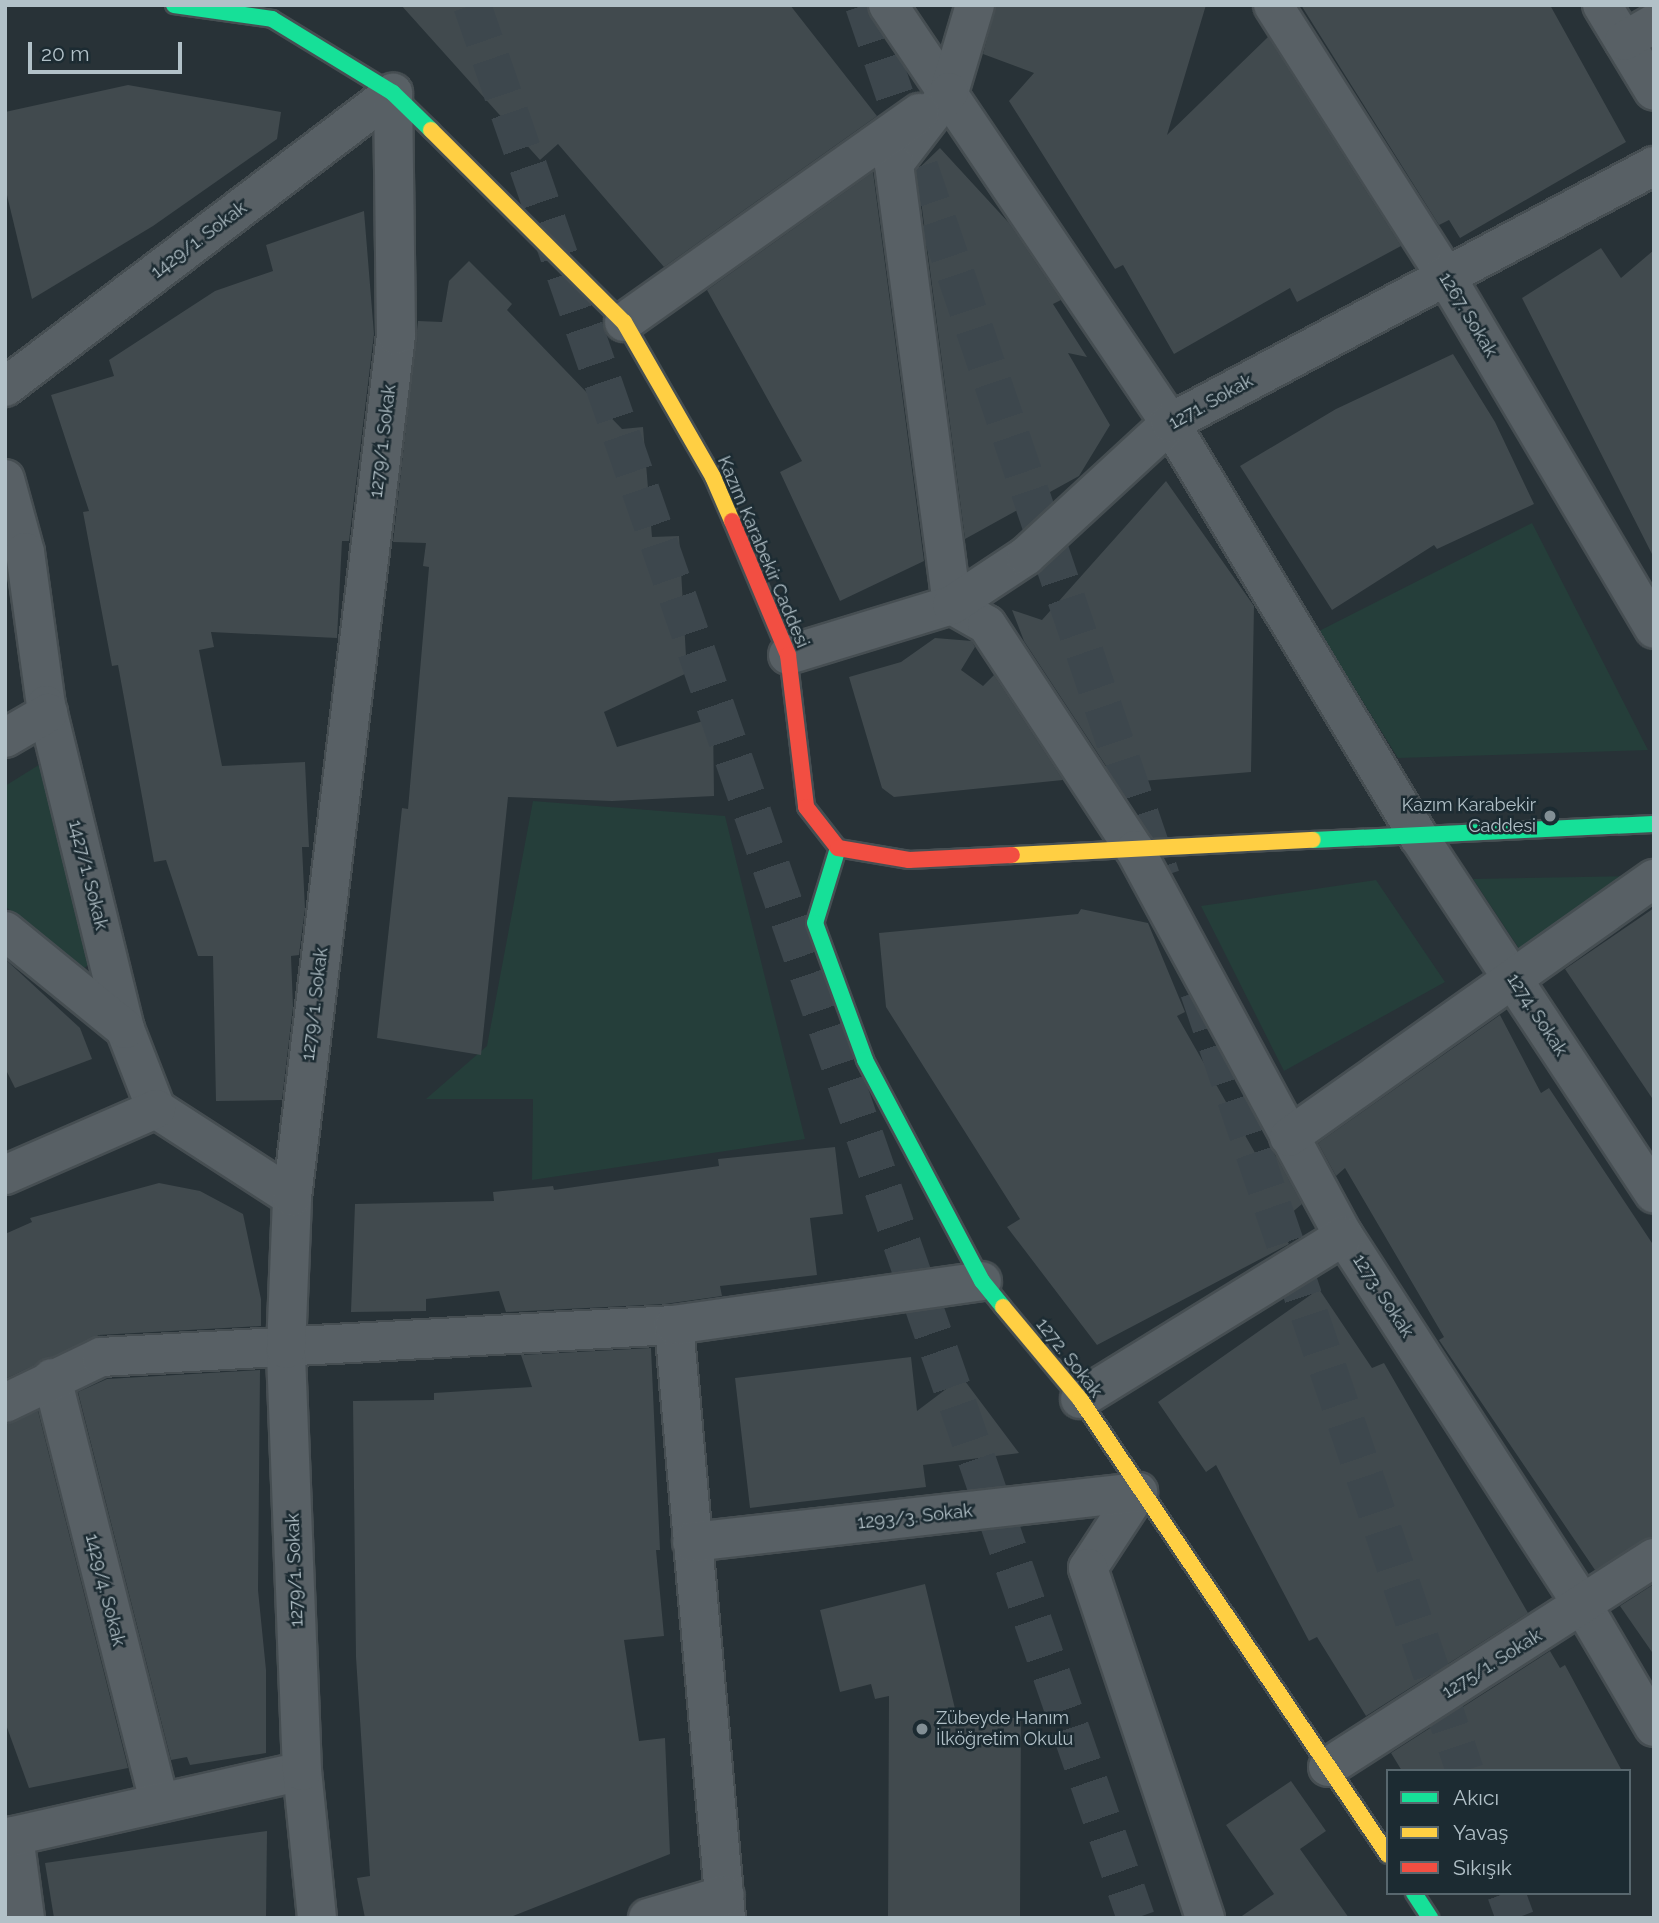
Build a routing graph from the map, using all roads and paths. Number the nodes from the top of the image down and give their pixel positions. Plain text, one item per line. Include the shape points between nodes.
1 (174, 5) edge
2 (888, 5) edge
3 (975, 5) edge
4 (1273, 5) edge
5 (1602, 5) edge
6 (273, 12) edge
7 (1639, 33) edge
8 (1654, 91) edge
9 (949, 92) junction
10 (393, 93) junction
11 (1654, 166) edge
12 (1445, 275) junction
13 (624, 322) junction
14 (5, 387) edge
15 (1170, 423) junction
16 (5, 479) edge
17 (952, 605) junction
18 (1654, 629) edge
19 (788, 655) junction
20 (48, 713) junction
21 (5, 738) edge
22 (1654, 824) edge
23 (1419, 837) junction
24 (838, 848) junction
25 (1135, 850) junction
26 (1654, 879) edge
27 (5, 931) edge
28 (1512, 977) junction
29 (125, 1029) junction
30 (156, 1109) junction
31 (1289, 1137) junction
32 (5, 1175) edge
33 (1654, 1194) edge
34 (292, 1197) junction
35 (1344, 1236) junction
36 (982, 1281) junction
37 (674, 1325) junction
38 (286, 1349) junction
39 (51, 1378) junction
40 (1080, 1399) junction
41 (5, 1404) edge
42 (1138, 1492) junction
43 (692, 1542) junction
44 (1654, 1559) edge
45 (1583, 1606) junction
46 (1654, 1727) edge
47 (1328, 1767) junction
48 (302, 1771) junction
49 (159, 1801) junction
50 (10, 1837) edge
51 (1386, 1852) edge
52 (1415, 1895) edge
53 (726, 1906) edge
54 (25, 1918) edge
55 (317, 1918) edge
56 (648, 1918) edge
57 (1205, 1918) edge
58 (1430, 1918) edge

1 - 6 main road, Kazım Karabekir Caddesi
2 - 9 street, 1274. Sokak
3 - 9 street
4 - 12 street, 1267. Sokak
5 - 7 street
6 - 10 main road, Kazım Karabekir Caddesi
7 - 8 street
9 - 13 street
9 - 15 street, 1274. Sokak
9 - 17 street via 894,164
10 - 13 main road, Kazım Karabekir Caddesi
10 - 14 street, 1429/1. Sokak
10 - 34 street, 1279/1. Sokak via 396,335
11 - 12 street, 1271. Sokak
12 - 15 street, 1271. Sokak
12 - 18 street, 1267. Sokak
13 - 19 main road, Kazım Karabekir Caddesi via 713,477
15 - 17 street, 1271. Sokak via 1026,556
15 - 23 street, 1274. Sokak
16 - 20 street, 1427/1. Sokak via 25,552
17 - 19 street, 1271. Sokak
17 - 25 street, 1273. Sokak via 987,625
19 - 24 main road, Kazım Karabekir Caddesi via 806,807
20 - 21 street
20 - 29 street, 1427/1. Sokak
22 - 23 main road
23 - 25 main road
23 - 28 street, 1274. Sokak
24 - 25 main road via 909,860
24 - 36 main road, 1272. Sokak via 815,923 865,1060
25 - 31 street, 1273. Sokak
26 - 28 street
27 - 29 street
28 - 31 street
28 - 33 street, 1274. Sokak
29 - 30 street, 1427/1. Sokak
30 - 32 street
30 - 34 street
31 - 35 street, 1273. Sokak
34 - 38 street, 1279/1. Sokak
35 - 40 street
35 - 45 street, 1273. Sokak
36 - 37 street
36 - 40 main road, 1272. Sokak
37 - 38 street
37 - 43 street
38 - 39 street via 101,1357
38 - 48 street, 1279/1. Sokak
39 - 41 street
39 - 49 street, 1429/4. Sokak
40 - 42 main road, 1272. Sokak
42 - 43 street, 1293/3. Sokak
42 - 47 main road, 1272. Sokak
42 - 57 street via 1088,1568
43 - 53 street
44 - 45 street, 1275/1. Sokak
45 - 46 street, 1273. Sokak
45 - 47 street, 1275/1. Sokak
47 - 51 main road, 1272. Sokak
48 - 49 street
48 - 55 street, 1279/1. Sokak
49 - 50 street
50 - 54 street
52 - 58 main road
53 - 56 street

